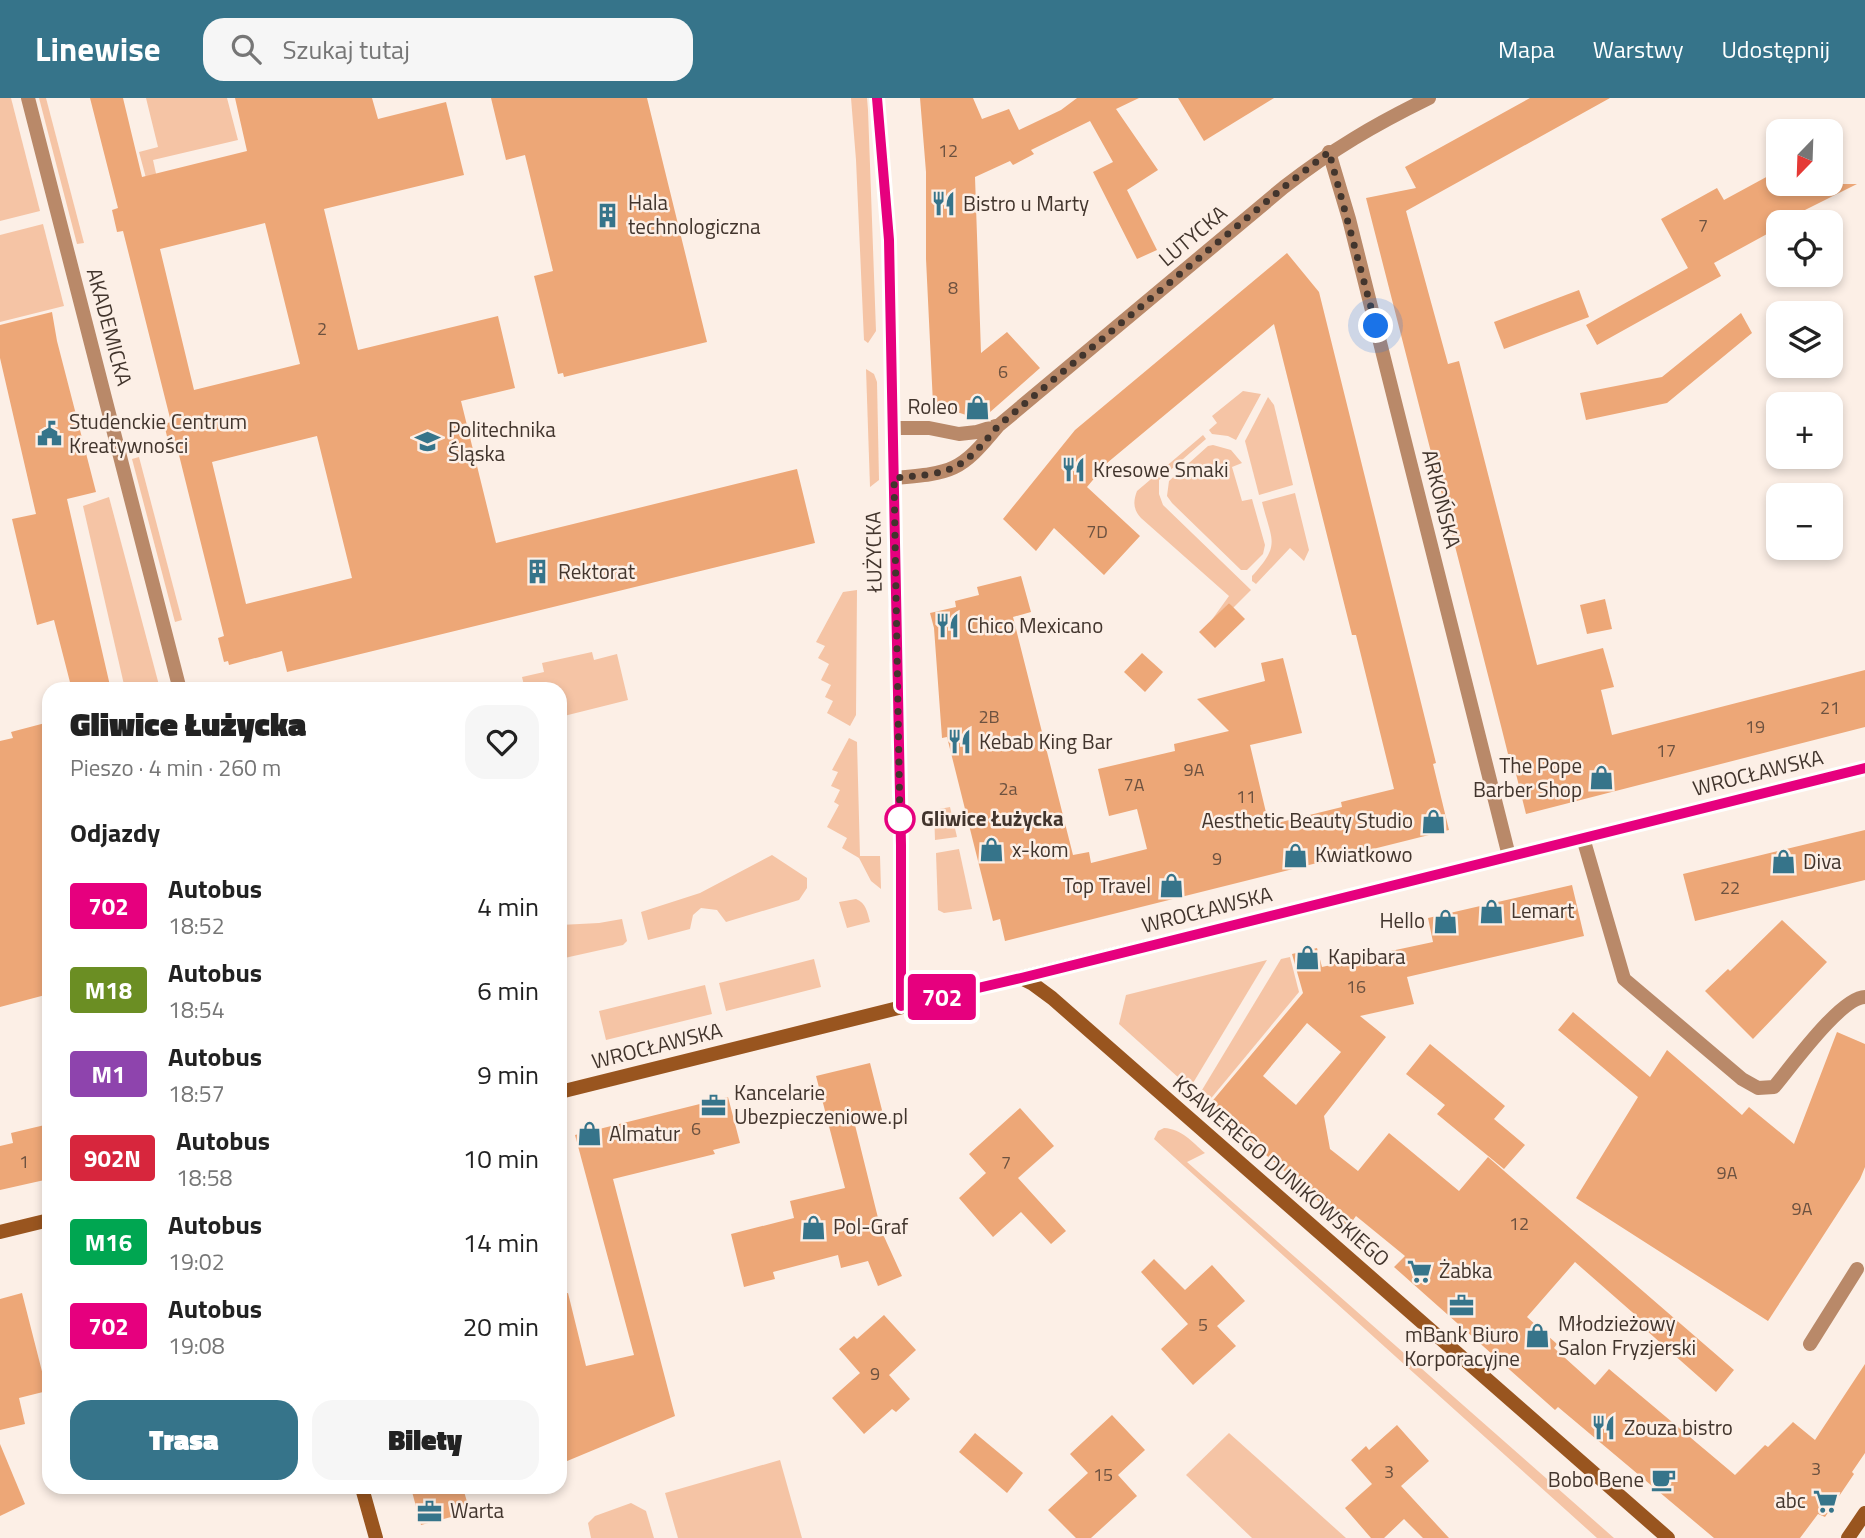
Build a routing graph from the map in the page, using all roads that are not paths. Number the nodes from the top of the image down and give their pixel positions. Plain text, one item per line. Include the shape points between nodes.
1 (28, 98) edge
2 (877, 98) edge
3 (1429, 98) edge
4 (1329, 152) junction
5 (998, 426) junction
6 (894, 428) junction
7 (894, 478) junction
8 (178, 682) edge
9 (1865, 768) edge
10 (1583, 838) junction
11 (1509, 856) junction
12 (1021, 978) junction
13 (1865, 997) edge
14 (901, 1006) junction
15 (567, 1090) edge
16 (42, 1222) edge
17 (0, 1232) edge
18 (1862, 1267) edge
19 (1810, 1344) dead end
20 (364, 1494) edge
21 (1865, 1513) edge
22 (376, 1538) edge
23 (1668, 1538) edge
24 (1848, 1538) edge

1 - 8 street, AKADEMICKA
2 - 6 street, ŁUŻYCKA via 889,240
3 - 4 street, LUTYCKA
4 - 5 street, LUTYCKA
4 - 11 street, ARKOŃSKA
5 - 6 street, LUTYCKA via 959,434
5 - 7 street, LUTYCKA via 973,456 948,472
6 - 7 street, ŁUŻYCKA
7 - 14 street, ŁUŻYCKA
9 - 10 street, WROCŁAWSKA
10 - 11 street, WROCŁAWSKA
10 - 13 street via 1624,979 1742,1079 1758,1088 1774,1087 1840,1009
11 - 12 street, WROCŁAWSKA
12 - 14 street, WROCŁAWSKA
12 - 23 street, KSAWEREGO DUNIKOWSKIEGO via 1052,998
14 - 15 street, WROCŁAWSKA
16 - 17 street
18 - 19 street
20 - 22 street
21 - 24 street

